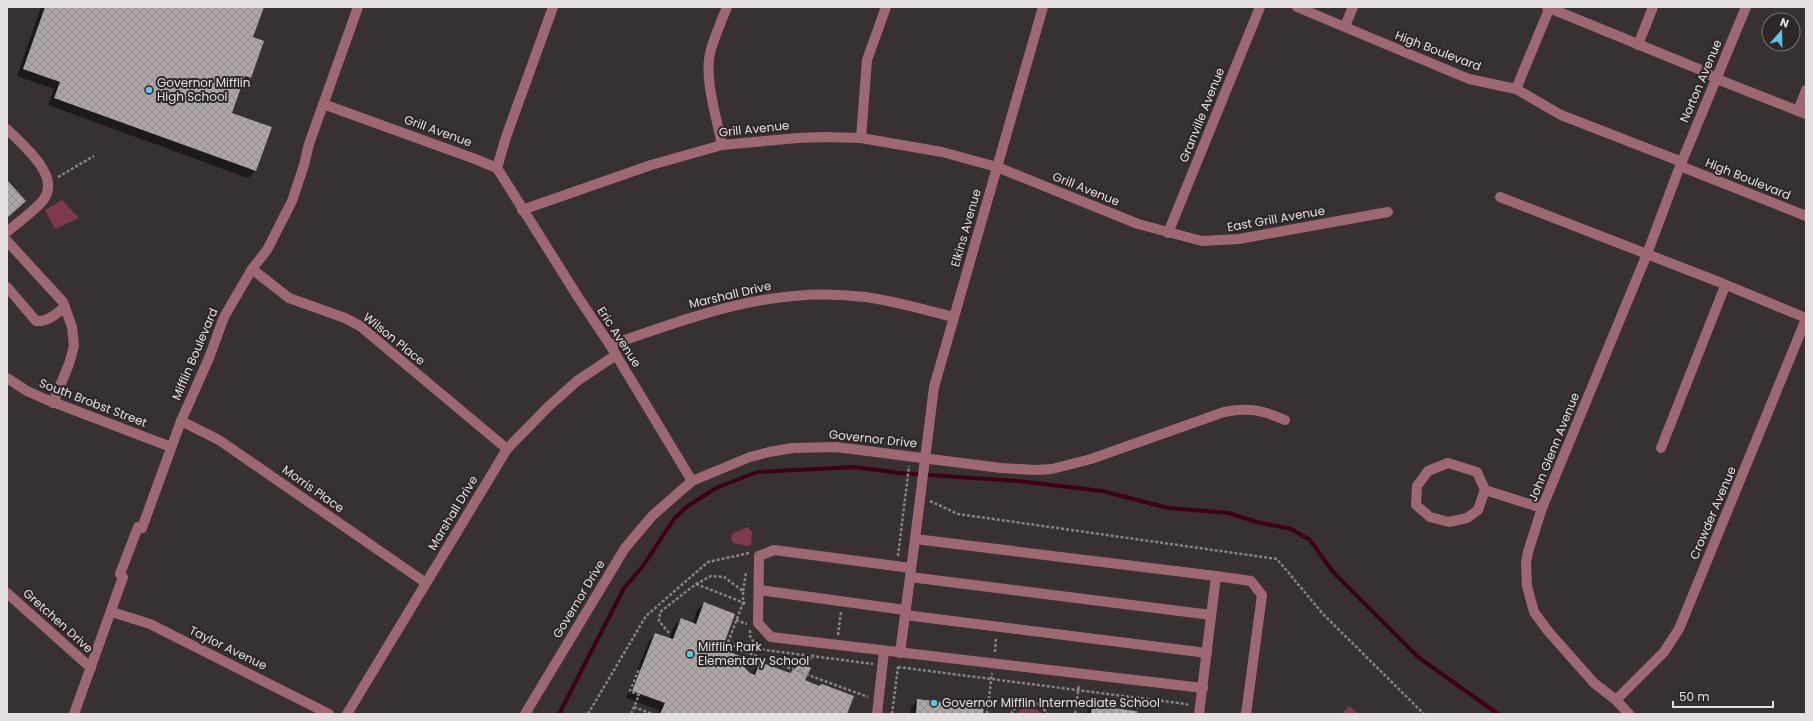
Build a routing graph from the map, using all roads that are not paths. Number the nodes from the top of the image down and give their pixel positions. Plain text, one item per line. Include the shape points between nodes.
1 (358, 7) edge
2 (553, 7) edge
3 (727, 7) edge
4 (886, 7) edge
5 (1043, 7) edge
6 (1260, 7) edge
7 (1297, 7) edge
8 (1353, 7) edge
9 (1549, 7) edge
10 (1653, 7) edge
11 (1746, 7) edge
12 (1345, 26) junction
13 (1638, 45) junction
14 (1717, 79) junction
15 (1516, 90) junction
16 (1806, 90) edge
17 (323, 104) junction
18 (1802, 112) edge
19 (7, 129) edge
20 (861, 138) junction
21 (722, 144) junction
22 (1681, 164) junction
23 (997, 167) junction
24 (496, 168) junction
25 (1500, 197) dead end
26 (522, 210) junction
27 (1388, 212) dead end
28 (1806, 216) edge
29 (7, 232) edge
30 (1168, 233) junction
31 (7, 241) edge
32 (1646, 254) junction
33 (252, 269) junction
34 (1725, 286) junction
35 (7, 287) edge
36 (66, 307) junction
37 (954, 317) junction
38 (1806, 319) edge
39 (610, 345) junction
40 (616, 355) junction
41 (7, 378) edge
42 (53, 403) junction
43 (1285, 420) dead end
44 (181, 421) junction
45 (171, 448) junction
46 (1661, 448) dead end
47 (507, 449) junction
48 (926, 458) junction
49 (692, 481) junction
50 (1485, 490) junction
51 (1542, 508) junction
52 (915, 540) junction
53 (910, 572) junction
54 (1216, 576) junction
55 (426, 583) junction
56 (7, 586) edge
57 (759, 590) junction
58 (7, 593) edge
59 (112, 612) junction
60 (905, 612) junction
61 (1211, 615) junction
62 (884, 651) junction
63 (900, 652) junction
64 (1207, 653) junction
65 (91, 668) junction
66 (1203, 688) junction
67 (1616, 700) junction
68 (1196, 711) edge
69 (74, 714) edge
70 (329, 714) edge
71 (347, 714) edge
72 (525, 714) edge
73 (877, 714) edge
74 (1246, 714) edge
75 (1629, 714) edge

1 - 17 street, Mifflin Boulevard
2 - 24 street
3 - 21 street via 709,62
4 - 20 street via 866,65
5 - 23 street, Elkins Avenue
6 - 30 street, Granville Avenue
7 - 12 street, High Boulevard
8 - 12 street
9 - 13 street
9 - 15 street
10 - 13 street
11 - 14 street, Norton Avenue
12 - 15 street, High Boulevard via 1469,79
13 - 14 street
14 - 18 street
14 - 22 street, Norton Avenue
15 - 22 street, High Boulevard via 1561,115
16 - 18 street
17 - 24 street, Grill Avenue via 475,158
17 - 33 street, Mifflin Boulevard via 292,201 267,250
19 - 29 street via 44,168 49,182 44,199
20 - 21 street, Grill Avenue via 798,138
20 - 23 street, Grill Avenue via 942,152
21 - 26 street, Grill Avenue via 651,165
22 - 28 street, High Boulevard
22 - 32 street, John Glenn Avenue
23 - 30 street, Grill Avenue via 1138,224
23 - 37 street, Elkins Avenue
24 - 26 street
25 - 32 street
26 - 39 street, Eric Avenue
27 - 30 street, East Grill Avenue via 1221,242 1202,241
31 - 36 street
32 - 34 street
32 - 51 street, John Glenn Avenue
33 - 44 street, Mifflin Boulevard via 224,317
33 - 47 street, Wilson Place via 289,298 360,326
34 - 38 street
34 - 46 street
35 - 36 street via 36,321 42,322 51,318
36 - 42 street via 72,326 74,346
37 - 39 street, Marshall Drive via 864,297 780,297 704,313
37 - 48 street, Elkins Avenue via 934,387
38 - 67 street, Crowder Avenue via 1679,629 1664,652
39 - 40 street, Eric Avenue
40 - 47 street, Marshall Drive via 577,381
40 - 49 street, Eric Avenue
41 - 42 street, South Brobst Street
42 - 45 street, South Brobst Street
43 - 48 street, Governor Drive via 1265,411 1252,409 1224,412 1091,459 1052,469 1001,468
44 - 45 street, Mifflin Boulevard
44 - 55 street, Morris Place via 219,440
45 - 59 street, Mifflin Boulevard via 142,528 138,528 120,574 124,577
47 - 55 street, Marshall Drive
48 - 49 street, Governor Drive via 856,448 793,448 750,457
48 - 52 street, Elkins Avenue
49 - 72 street, Governor Drive via 653,515 625,548
50 - 50 street via 1477,472 1448,463 1428,471 1417,486 1416,504 1430,517 1455,521 1467,518 1478,510
50 - 51 street
51 - 67 street, John Glenn Avenue via 1526,563 1527,586 1534,612 1594,683
52 - 53 street, Elkins Avenue
52 - 54 street
53 - 57 street via 774,550 760,556
53 - 60 street, Elkins Avenue
53 - 61 street
54 - 61 street
54 - 74 street via 1251,581 1262,595
55 - 71 street, Marshall Drive
56 - 58 street, Gretchen Drive
57 - 60 street
57 - 62 street via 758,623 771,637
58 - 65 street, Gretchen Drive
59 - 65 street, Mifflin Boulevard
59 - 70 street, Taylor Avenue via 150,624
60 - 63 street, Elkins Avenue
60 - 64 street
61 - 64 street
62 - 63 street
62 - 73 street
63 - 66 street
64 - 66 street
65 - 69 street, Mifflin Boulevard
66 - 68 street
67 - 75 street, John Glenn Avenue

